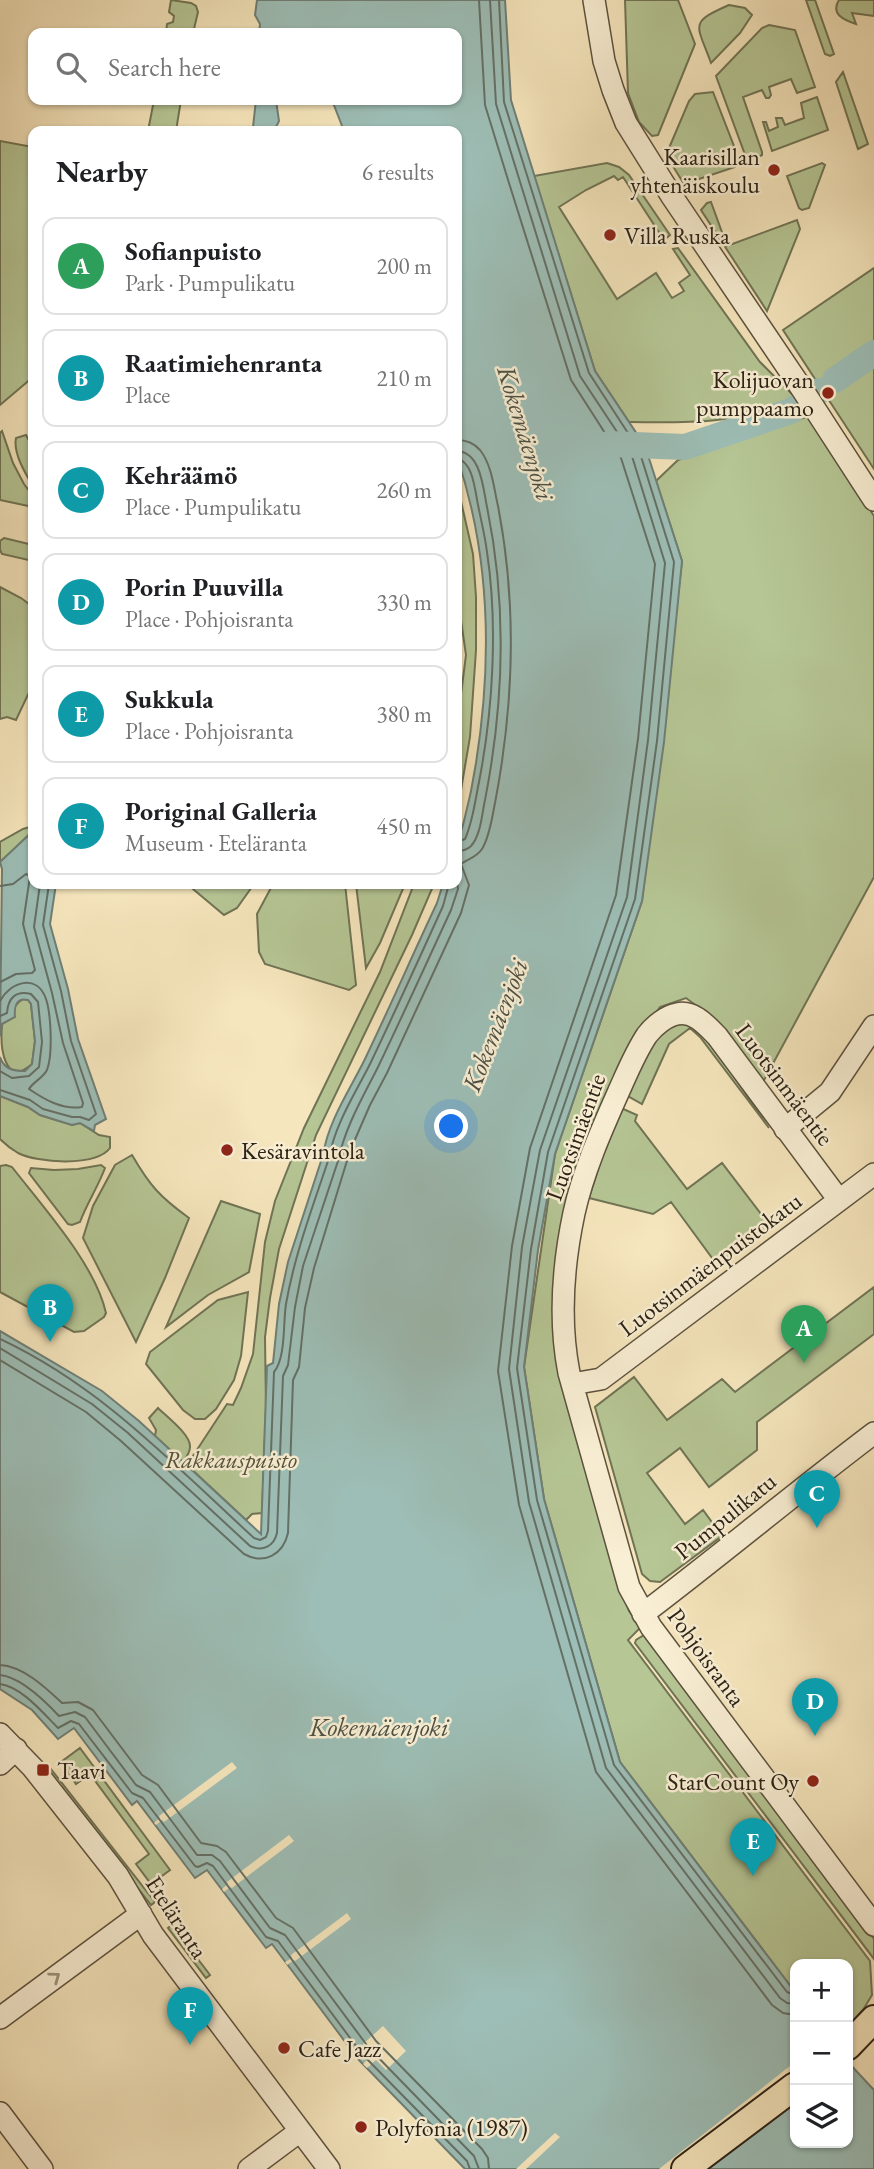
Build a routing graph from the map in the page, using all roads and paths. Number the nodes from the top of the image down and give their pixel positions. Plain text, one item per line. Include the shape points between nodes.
1 (594, 0) edge
2 (874, 499) edge
3 (678, 1013) joint
4 (874, 1026) edge
5 (786, 1129) junction
6 (874, 1174) edge
7 (839, 1200) junction
8 (572, 1384) junction
9 (874, 1433) edge
10 (643, 1614) junction
11 (0, 1734) edge
12 (16, 1749) junction
13 (0, 1764) edge
14 (141, 1914) junction
15 (874, 1925) edge
16 (0, 2018) edge
17 (874, 2019) edge
18 (874, 2035) edge
19 (853, 2041) edge
20 (853, 2043) edge
21 (790, 2089) edge
22 (0, 2113) edge
23 (300, 2131) junction
24 (42, 2169) edge
25 (248, 2169) edge
26 (329, 2169) edge
27 (685, 2169) edge

1 - 2 street via 604,61 626,123
3 - 5 street, Luotsinmäentie via 704,1023
3 - 8 street, Luotsimäentie via 649,1034 635,1056 583,1179 574,1213 563,1316
4 - 5 street via 830,1092
5 - 7 street, Luotsinmäentie
6 - 7 street, Luotsinmäenpuistokatu
7 - 8 street, Luotsinmäenpuistokatu via 601,1379
8 - 10 street, Pohjoisranta via 618,1555
9 - 10 street, Pumpulikatu
10 - 15 street, Pohjoisranta
11 - 12 street, Eteläranta
12 - 13 street
12 - 14 street, Eteläranta via 118,1876
16 -> 14 street
14 - 23 street, Eteläranta
17 - 19 main road
18 - 20 main road
21 - 27 main road
22 - 24 street
23 - 25 street
23 - 26 street, Eteläranta

